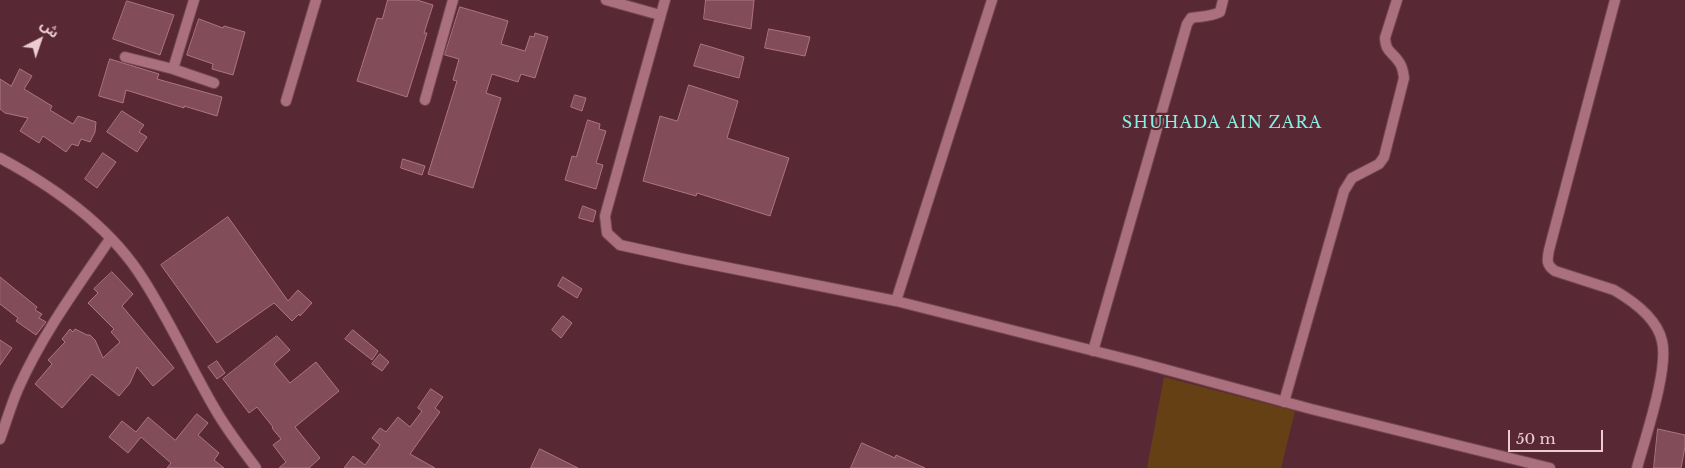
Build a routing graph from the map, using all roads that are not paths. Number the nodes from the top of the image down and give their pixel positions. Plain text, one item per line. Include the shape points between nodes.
1 (194, 0) edge
2 (316, 0) edge
3 (453, 0) edge
4 (606, 0) edge
5 (665, 0) edge
6 (992, 0) edge
7 (1223, 0) edge
8 (1397, 0) edge
9 (1615, 0) edge
10 (660, 15) junction
11 (125, 57) dead end
12 (173, 69) junction
13 (214, 83) dead end
14 (424, 100) dead end
15 (286, 101) dead end
16 (0, 158) edge
17 (110, 239) junction
18 (896, 300) junction
19 (1093, 351) junction
20 (1284, 402) junction
21 (0, 439) edge
22 (256, 468) edge
23 (1550, 468) edge
24 (1637, 468) edge

1 - 12 street
2 - 15 street
3 - 14 street
4 - 10 street
5 - 10 street
6 - 18 street
7 - 19 street via 1220,12 1191,18 1187,24
8 - 20 street via 1385,38 1388,51 1403,68 1404,78 1384,157 1379,164 1352,178 1344,191
9 - 24 street via 1547,262 1555,271 1614,290 1636,304 1657,329 1662,342 1661,376
10 - 18 street via 605,216 607,233 620,244 684,259
11 - 12 street
12 - 13 street
16 - 17 street via 54,190
17 - 21 street via 69,297 36,353 18,389
17 - 22 street via 143,278 216,410
18 - 19 street
19 - 20 street
20 - 23 street

